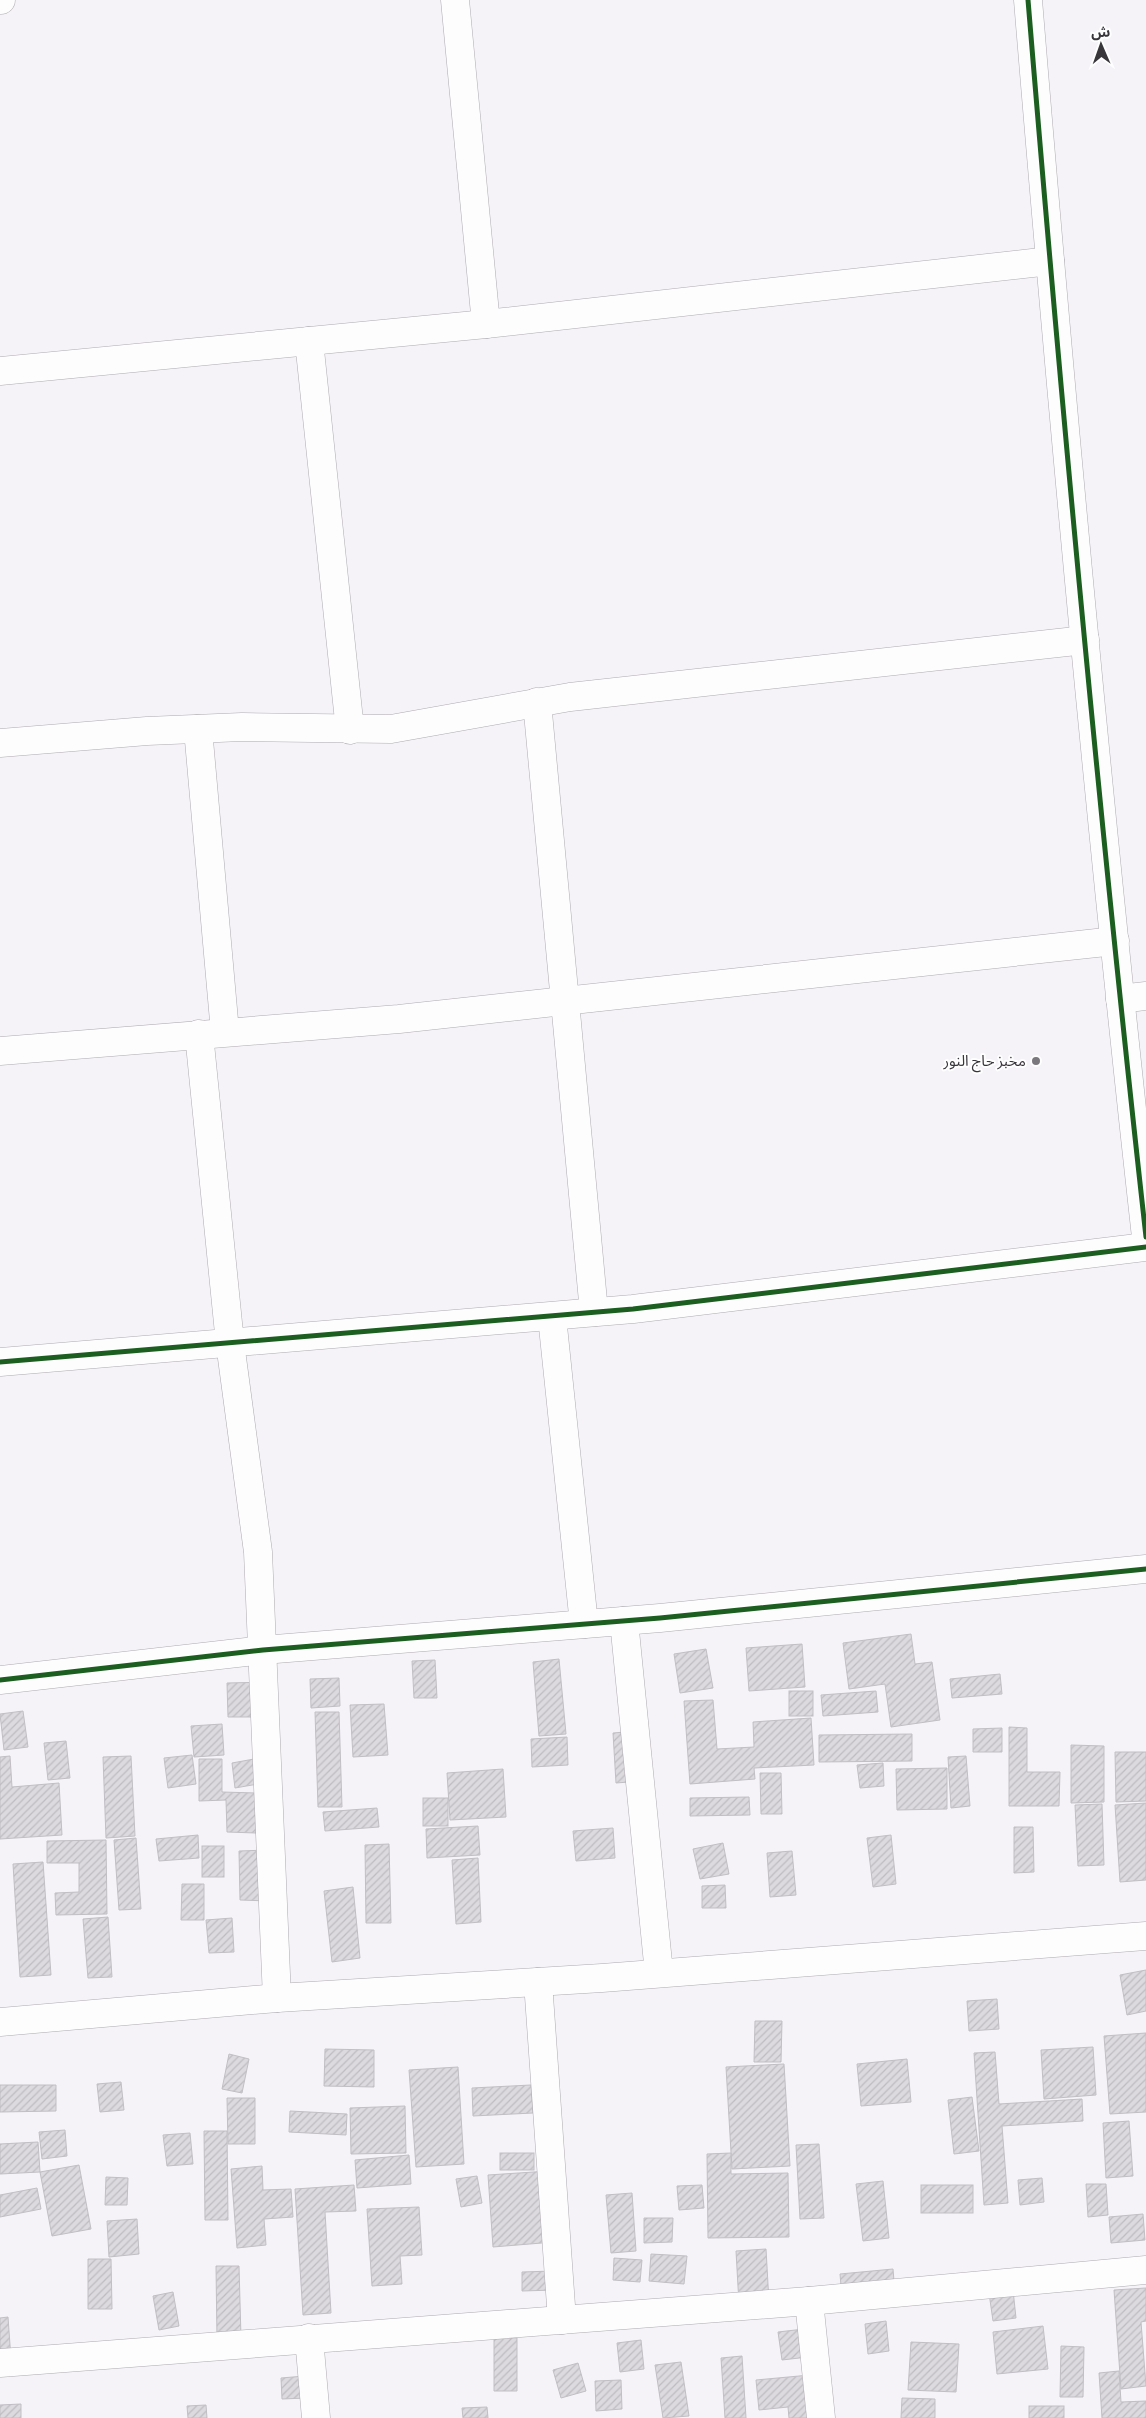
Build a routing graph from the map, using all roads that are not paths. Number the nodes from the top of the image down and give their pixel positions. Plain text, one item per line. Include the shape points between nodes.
1 (455, 0) edge
2 (1028, 0) edge
3 (1050, 261) junction
4 (486, 324) junction
5 (309, 341) junction
6 (0, 371) edge
7 (1085, 640) junction
8 (537, 702) junction
9 (198, 729) junction
10 (350, 730) junction
11 (0, 743) edge
12 (1115, 941) junction
13 (1133, 997) edge
14 (564, 1002) junction
15 (212, 1033) junction
16 (0, 1051) edge
17 (1146, 1236) edge
18 (1146, 1247) edge
19 (594, 1312) junction
20 (552, 1317) junction
21 (230, 1343) junction
22 (0, 1362) edge
23 (1146, 1569) edge
24 (624, 1620) junction
25 (584, 1624) junction
26 (262, 1650) junction
27 (0, 1680) edge
28 (1146, 1936) edge
29 (659, 1973) junction
30 (538, 1982) junction
31 (277, 1998) junction
32 (0, 2022) edge
33 (1146, 2270) edge
34 (809, 2301) junction
35 (562, 2320) junction
36 (309, 2338) junction
37 (0, 2364) edge
38 (316, 2418) edge
39 (821, 2418) edge

1 - 4 street
2 - 3 street
3 - 4 street
3 - 7 street
4 - 5 street
5 - 6 street
5 - 10 street
7 - 8 street
7 - 12 street
8 - 10 street via 391,729
8 - 14 street
9 - 10 street
9 - 11 street
9 - 15 street
12 - 13 street
12 - 14 street
13 - 17 street
14 - 15 street
14 - 19 street
15 - 16 street
15 - 21 street
18 - 19 street
19 - 20 street
20 - 21 street
20 - 25 street
21 - 22 street
21 - 26 street via 258,1552
23 - 24 street
24 - 25 street
24 - 29 street
25 - 26 street
26 - 27 street
26 - 31 street
28 - 29 street
29 - 30 street
30 - 31 street
30 - 35 street
31 - 32 street
33 - 34 street
34 - 35 street
34 - 39 street
35 - 36 street
36 - 37 street
36 - 38 street

